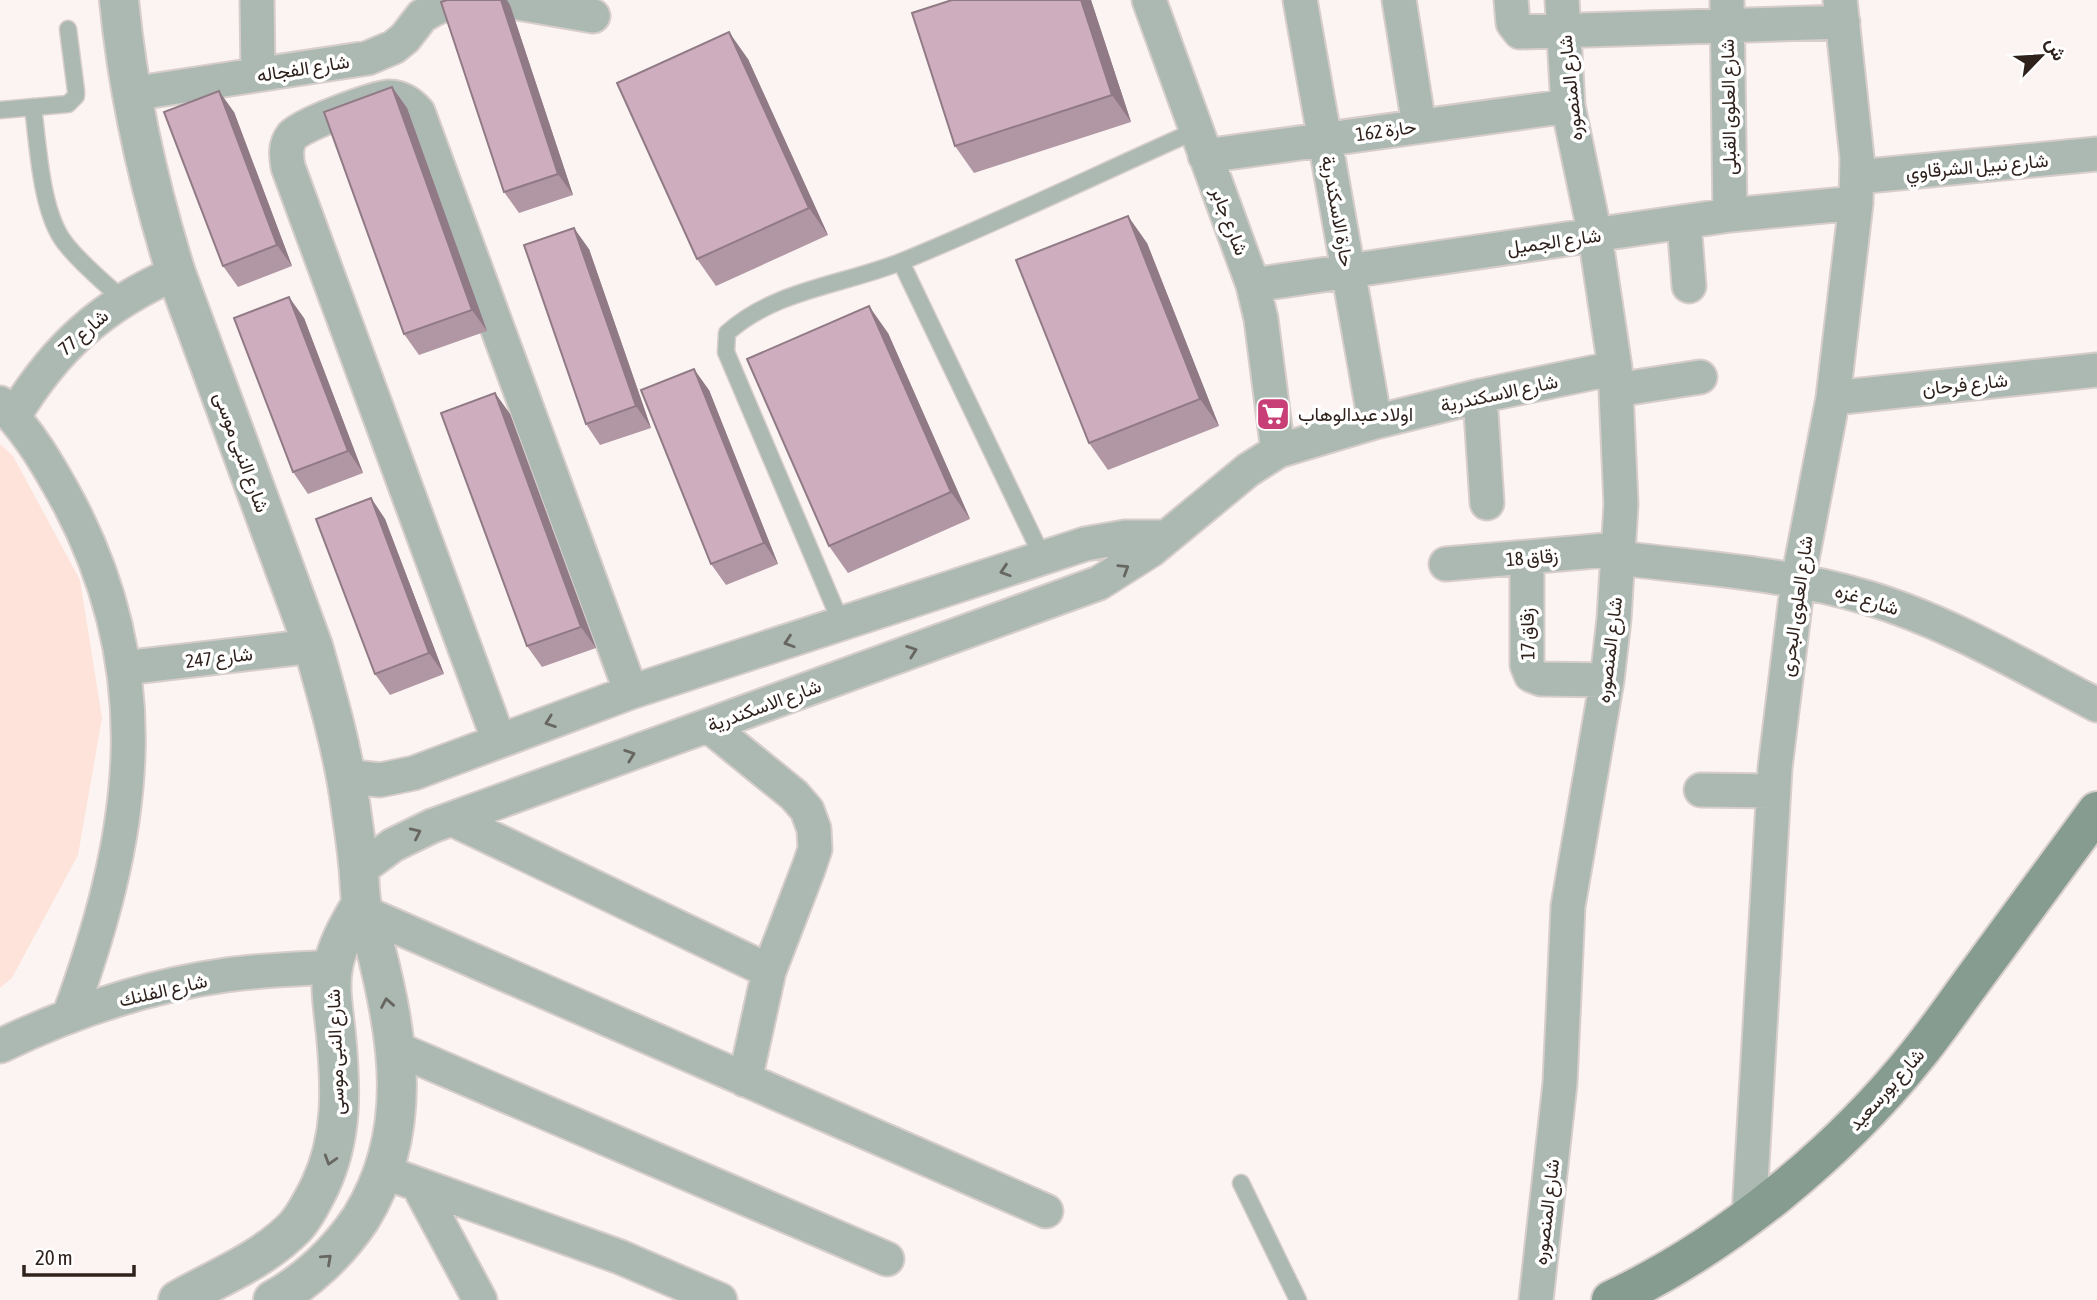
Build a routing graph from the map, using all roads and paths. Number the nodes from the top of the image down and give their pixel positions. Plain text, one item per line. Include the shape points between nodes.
1 (119, 0) edge
2 (257, 0) edge
3 (405, 0) edge
4 (455, 0) edge
5 (501, 0) edge
6 (1149, 0) edge
7 (1300, 0) edge
8 (1399, 0) edge
9 (1511, 0) edge
10 (1842, 11) edge
11 (1727, 13) edge
12 (1563, 15) edge
13 (593, 16) dead end
14 (68, 29) dead end
15 (405, 38) junction
16 (258, 74) junction
17 (131, 94) junction
18 (1568, 106) junction
19 (33, 107) junction
20 (0, 110) edge
21 (1419, 125) junction
22 (1325, 139) junction
23 (1200, 143) junction
24 (2097, 154) edge
25 (1857, 190) junction
26 (1730, 215) junction
27 (1684, 222) junction
28 (1595, 235) junction
29 (901, 262) junction
30 (1348, 271) junction
31 (176, 273) junction
32 (1253, 285) junction
33 (1689, 286) dead end
34 (122, 300) junction
35 (2097, 370) edge
36 (1700, 377) dead end
37 (1615, 379) junction
38 (1480, 396) junction
39 (1833, 398) junction
40 (7, 410) edge
41 (1375, 422) junction
42 (1278, 451) junction
43 (1488, 503) dead end
44 (1167, 537) junction
45 (1618, 553) junction
46 (1527, 557) junction
47 (1043, 558) junction
48 (1446, 565) dead end
49 (1798, 580) junction
50 (842, 625) junction
51 (313, 646) junction
52 (124, 668) junction
53 (859, 670) junction
54 (1608, 680) junction
55 (631, 692) junction
56 (2097, 705) edge
57 (709, 726) junction
58 (499, 741) junction
59 (345, 776) junction
60 (1701, 790) dead end
61 (1773, 791) junction
62 (2097, 811) edge
63 (452, 819) junction
64 (362, 896) junction
65 (333, 967) junction
66 (769, 971) junction
67 (69, 1016) junction
68 (0, 1045) edge
69 (395, 1048) junction
70 (745, 1080) junction
71 (401, 1179) junction
72 (1241, 1183) dead end
73 (1046, 1211) dead end
74 (1749, 1216) junction
75 (887, 1259) dead end
76 (178, 1300) edge
77 (273, 1300) edge
78 (480, 1300) edge
79 (720, 1300) edge
80 (1298, 1300) edge
81 (1536, 1300) edge
82 (1611, 1300) edge

1 - 17 street, شارع النبى موسى
2 - 16 street
3 - 15 street
4 - 15 street, شارع الفجاله via 422,16
5 - 13 street
6 - 23 street, شارع جابر
7 - 22 street, حارة الاسكندرية
8 - 21 street
9 - 12 street via 1513,23 1521,32
10 - 11 street
10 - 25 street, شارع العلوى البحرى
11 - 12 street
11 - 26 street, شارع العلوى القبلى
12 - 18 street, شارع المنصوره
14 - 19 lane via 76,96 68,104
15 - 16 street, شارع الفجاله via 368,58
16 - 17 street, شارع الفجاله
17 - 31 street, شارع النبى موسى via 149,183
18 - 21 street, حارة 162
18 - 28 street, شارع المنصوره
19 - 20 lane
19 - 34 lane via 52,221 63,241
21 - 22 street, حارة 162
22 - 23 street, حارة 162
22 - 30 street, حارة الاسكندرية
23 - 29 lane
23 - 32 street, شارع جابر
24 - 25 street, شارع نبيل الشرقاوي
25 - 26 street, شارع الجميل
25 - 39 street, شارع العلوى البحرى
26 - 27 street, شارع الجميل
27 - 28 street, شارع الجميل
27 - 33 street
28 - 30 street, شارع الجميل
28 - 37 street, شارع المنصوره
29 - 47 lane
29 - 50 lane via 771,303 727,333 726,352
30 - 32 street, شارع الجميل
30 - 41 street, حارة الاسكندرية
31 - 34 street, شارع 77
31 - 51 street, شارع النبى موسى
32 - 42 street, شارع جابر
34 - 40 street, شارع 77 via 86,326
35 - 39 street, شارع فرحان
36 - 37 street, شارع الاسكندرية
37 - 38 street, شارع الاسكندرية
37 - 45 street, شارع المنصوره via 1620,458
38 - 41 street, شارع الاسكندرية
38 - 43 street
39 - 49 street, شارع العلوى البحرى
40 - 52 street via 52,472 85,534 109,600
41 - 42 street, شارع الاسكندرية
42 - 44 street, شارع الاسكندرية
44 - 47 street via 1105,540
53 -> 44 street, شارع الاسكندرية via 1090,587
45 - 46 street, زقاق 18
45 - 49 street, شارع غزه
45 - 54 street, شارع المنصوره
46 - 48 street, زقاق 18
46 - 54 street, زقاق 17 via 1527,665 1531,675 1541,680
47 -> 50 street
49 - 56 street, شارع غزه via 1935,623
49 - 61 street, شارع العلوى البحرى
50 - 53 street
50 -> 55 street
51 - 52 street, شارع 247
51 - 59 street, شارع النبى موسى
52 - 67 street via 130,729 122,827 105,907
53 - 57 street, شارع الاسكندرية
54 - 81 street, شارع المنصوره via 1568,906 1560,1083
55 -> 58 street
55 - 58 street via 418,112 411,104 390,97 302,126 289,139 288,167
63 -> 57 street, شارع الاسكندرية
57 - 66 street via 794,795 807,810 814,829 815,849
58 - 59 street via 397,778
59 - 64 street, شارع النبى موسى
60 - 61 street
61 - 74 street, شارع العلوى البحرى
62 - 74 main road, شارع بورسعيد via 1918,1055 1839,1140
64 -> 63 street, شارع الاسكندرية via 403,840
63 - 66 street
64 - 65 street, شارع النبى موسى
69 -> 64 street, شارع النبى موسى
64 - 70 street
65 - 67 street, شارع الفلنك via 225,975 172,985
65 -> 76 street, شارع النبى موسى via 340,1108 323,1181 295,1227 256,1258
66 - 70 street
67 - 68 street, شارع الفلنك
69 - 71 street, شارع النبى موسى
69 - 75 street
70 - 73 street
77 -> 71 street, شارع النبى موسى via 332,1255 370,1202
71 - 78 street
71 - 79 street via 620,1257
72 - 80 lane
74 - 82 main road, شارع بورسعيد via 1666,1271

